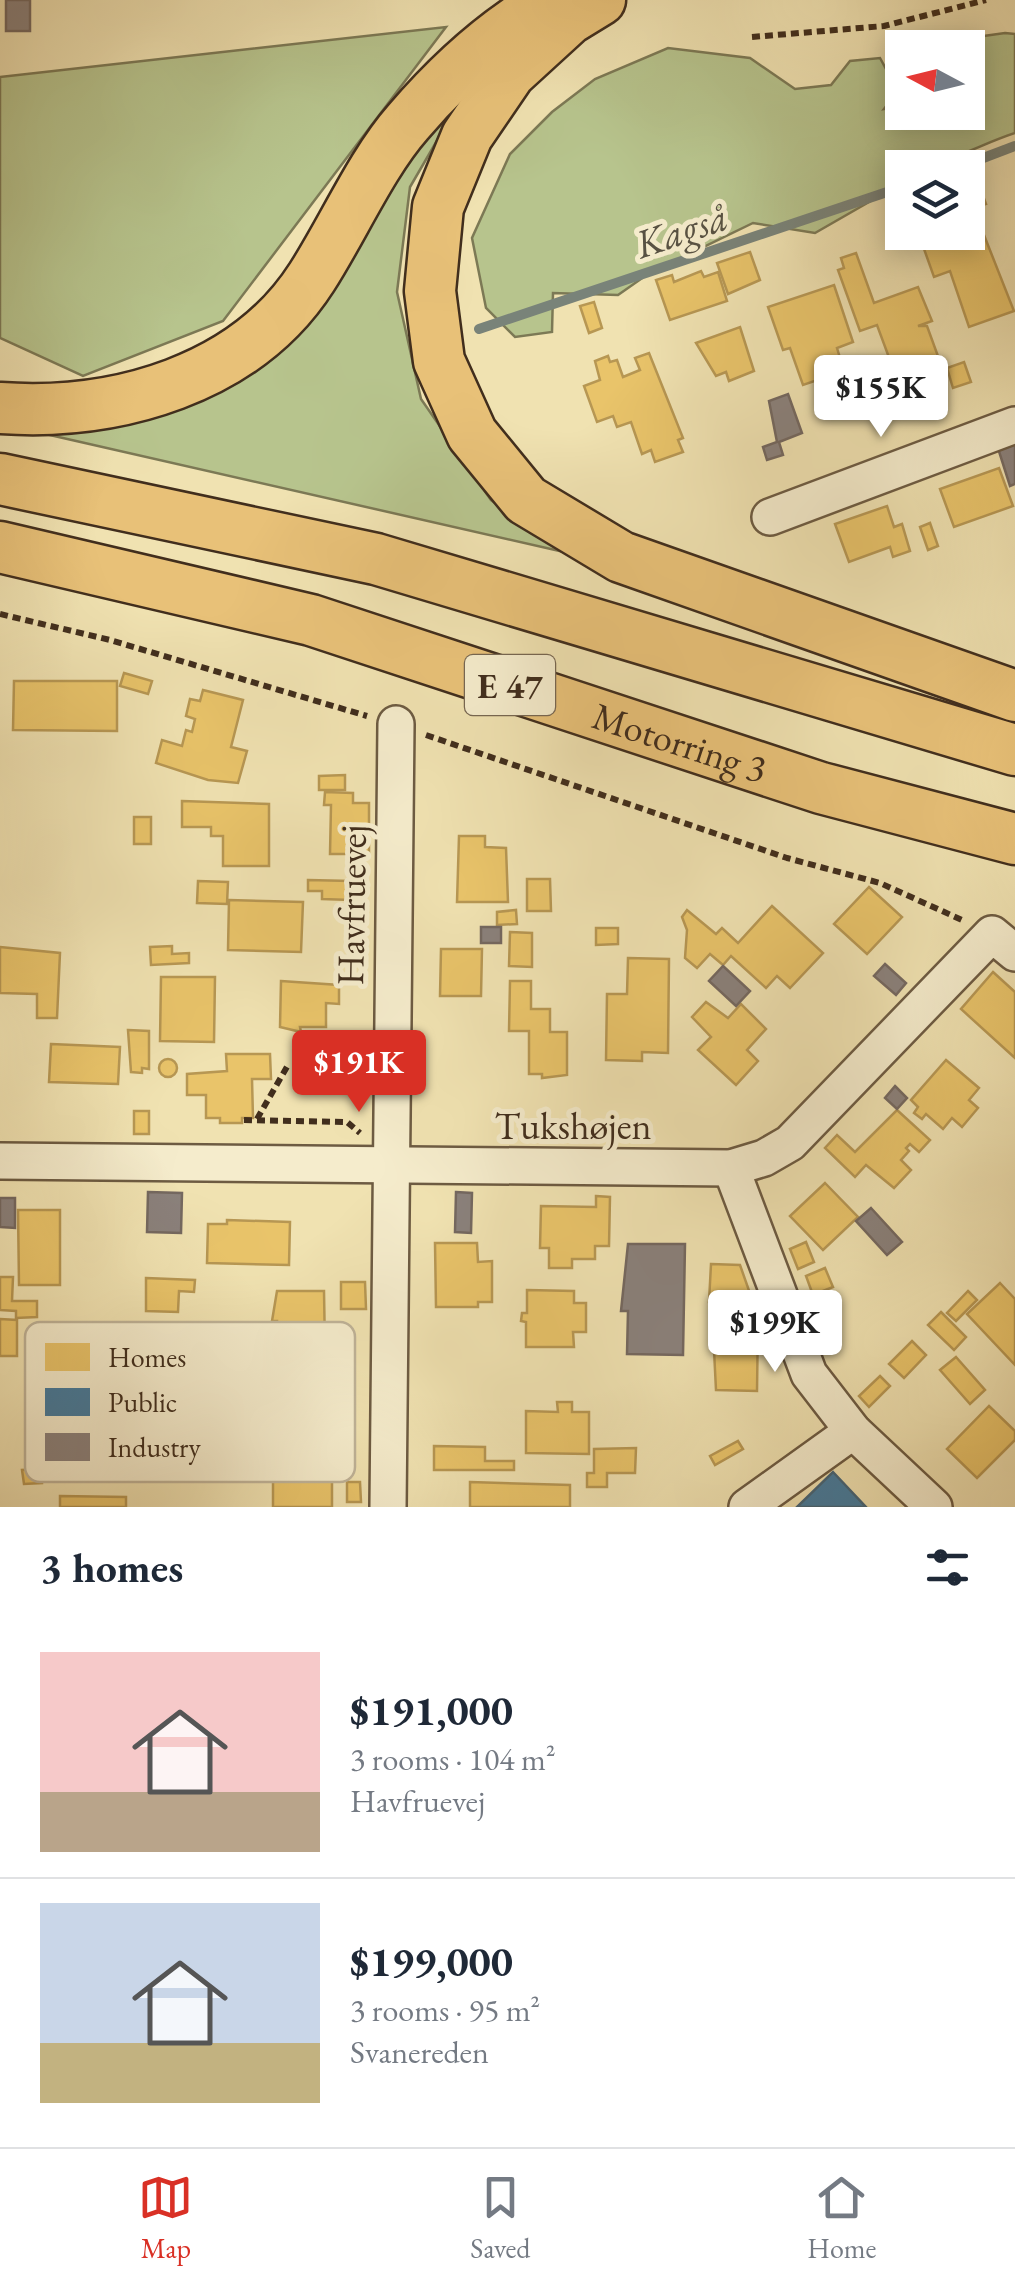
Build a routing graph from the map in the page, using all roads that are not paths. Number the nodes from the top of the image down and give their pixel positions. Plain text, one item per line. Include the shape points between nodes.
1 (551, 0) edge
2 (600, 0) edge
3 (0, 408) edge
4 (1015, 425) edge
5 (0, 479) edge
6 (770, 517) dead end
7 (0, 548) edge
8 (1015, 696) edge
9 (396, 724) road end
10 (1015, 750) edge
11 (821, 788) junction
12 (1015, 839) edge
13 (1015, 860) edge
14 (1003, 943) edge
15 (0, 1161) edge
16 (392, 1167) junction
17 (731, 1168) junction
18 (852, 1431) junction
19 (388, 1507) edge
20 (747, 1507) edge
21 (934, 1507) edge

1 - 3 highway via 504,27 406,124 310,281 266,334 191,379 122,401 48,411
2 - 8 highway via 510,73 466,136 438,208 430,291 439,361 472,434 526,500 621,556
4 - 6 street
5 - 10 highway, E 47 via 376,560
7 - 11 highway, Motorring 3 / E 47 via 311,620
9 - 16 street, Havfruevej
11 - 12 highway, Motorring 3 / E 47
11 - 13 highway
14 - 17 street, Tukshøjen via 790,1144
15 - 16 street, Tukshøjen
16 - 17 street, Tukshøjen
16 - 19 street, Havfruevej
17 - 18 street via 810,1374
18 - 20 street
18 - 21 street

